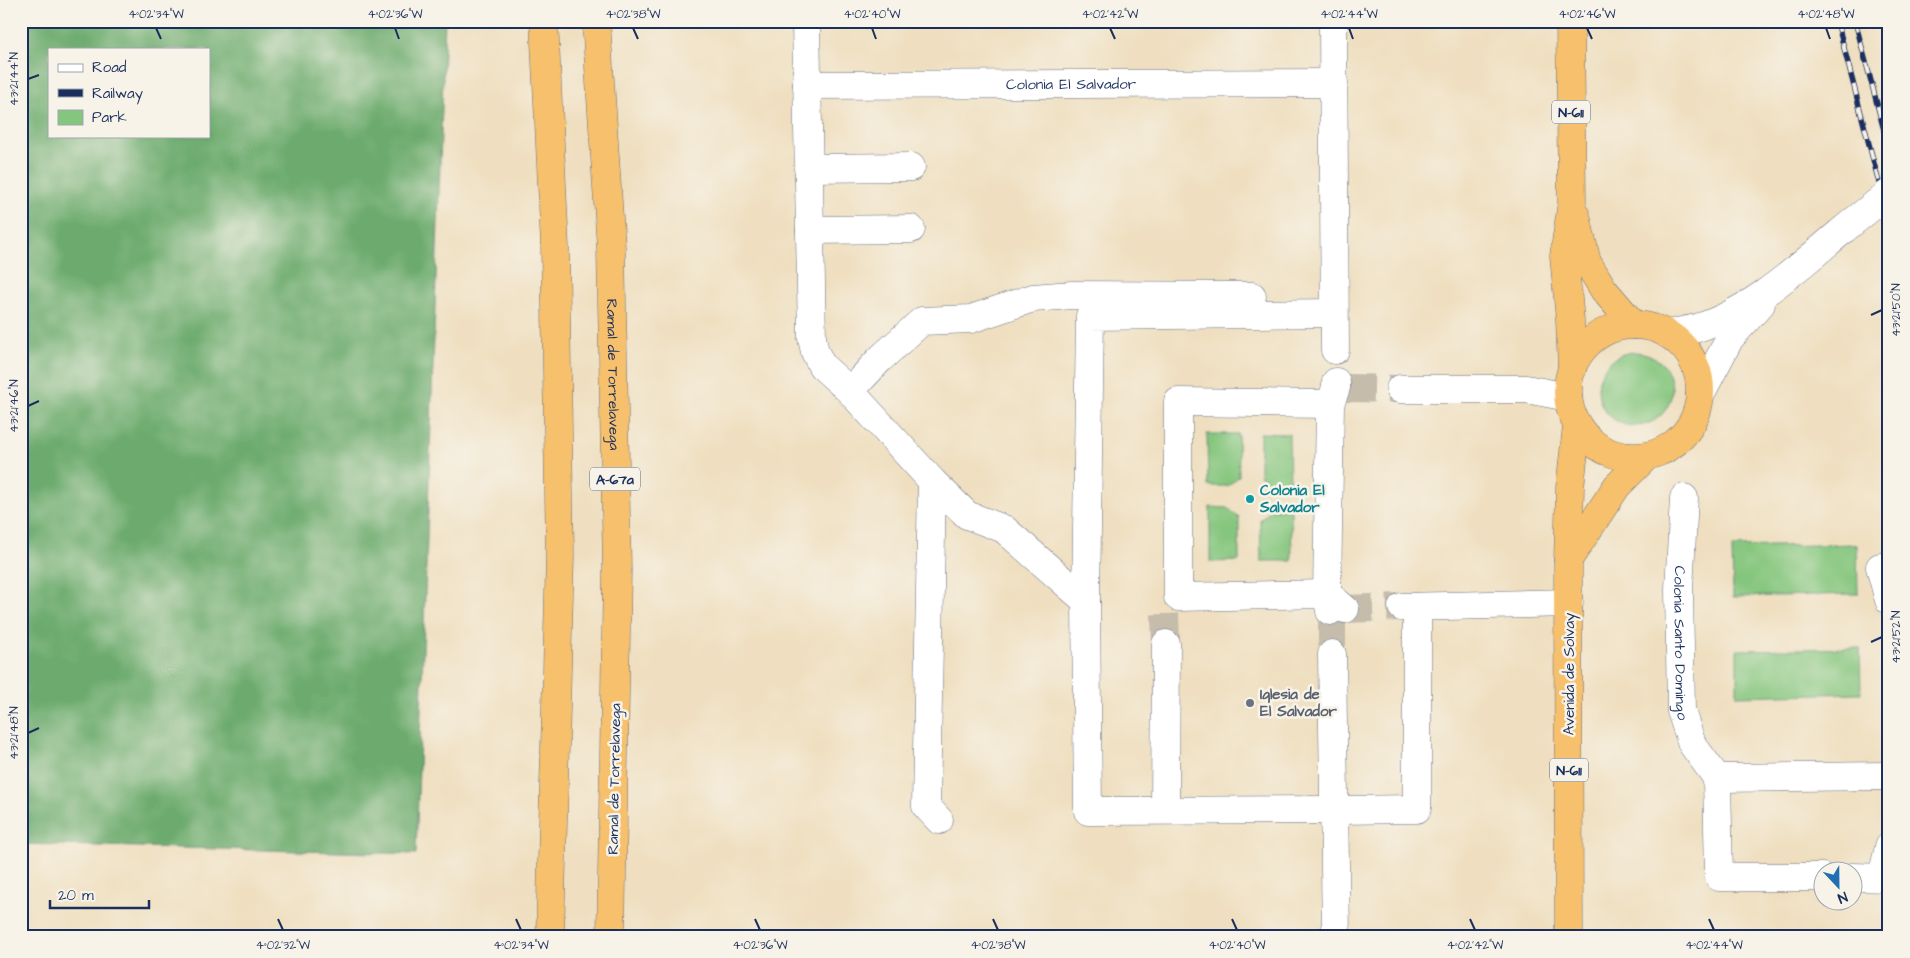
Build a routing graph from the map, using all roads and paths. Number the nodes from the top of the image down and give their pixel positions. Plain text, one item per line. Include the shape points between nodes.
1 (538, 21) edge
2 (544, 21) edge
3 (596, 21) edge
4 (806, 21) edge
5 (1333, 21) edge
6 (1570, 21) edge
7 (1334, 83) junction
8 (807, 85) junction
9 (911, 167) dead end
10 (808, 168) junction
11 (1889, 193) edge
12 (1572, 202) junction
13 (911, 229) dead end
14 (810, 230) junction
15 (555, 246) junction
16 (1780, 282) junction
17 (1334, 305) junction
18 (1634, 325) junction
19 (1667, 334) junction
20 (1335, 350) dead end
21 (1572, 370) junction
22 (1400, 389) tunnel mouth
23 (850, 390) junction
24 (1337, 391) joint
25 (1700, 396) junction
26 (1568, 397) junction
27 (1577, 426) junction
28 (1647, 456) junction
29 (932, 481) junction
30 (1684, 498) dead end
31 (1568, 560) junction
32 (1880, 567) dead end
33 (1086, 600) junction
34 (1889, 600) edge
35 (1569, 603) junction
36 (1166, 644) tunnel mouth
37 (1332, 654) tunnel mouth
38 (1889, 776) edge
39 (1717, 778) junction
40 (1166, 810) junction
41 (1335, 810) junction
42 (940, 820) dead end
43 (1889, 847) edge
44 (1812, 877) edge
45 (1862, 877) edge
46 (1885, 878) edge
47 (550, 937) edge
48 (611, 937) edge
49 (1336, 937) edge
50 (1569, 937) edge

1 - 15 highway
2 - 15 highway
3 - 48 highway, Ramal de Torrelavega / A-67a via 611,248 617,570
4 - 8 street
5 - 7 street
6 - 12 highway, N-611
7 - 8 street, Colonia El Salvador
7 - 17 street
8 - 10 street
9 - 10 street
10 - 14 street
11 - 16 street, bridge
12 - 18 highway, N-611 via 1587,262 1604,290
12 - 21 highway, N-611 via 1564,256
13 - 14 street
14 - 23 street via 815,352 822,366
15 - 47 highway via 560,555
16 - 19 street via 1731,314 1698,327
16 - 25 street via 1730,338
17 - 20 street
17 - 23 street via 1072,296 1033,298 971,319 922,321
17 - 33 street via 1090,316
18 - 19 highway, N-611
18 - 21 highway, N-611 via 1618,327 1589,342
19 - 25 highway, N-611 via 1684,348 1695,367 1700,381
21 - 26 highway, N-611
22 - 26 street via 1526,389
23 - 29 street
24 - 24 street via 1178,402 1178,597 1335,607
25 - 28 highway, N-611 via 1698,410 1684,435 1673,445
26 - 27 highway, N-611
27 - 28 highway, N-611 via 1595,445 1607,452 1634,458
27 - 31 highway, Avenida de Solvay / N-611 via 1570,487
28 - 31 highway, N-611 via 1617,486
29 - 33 street via 967,515 1004,529
29 - 42 street via 926,806
30 - 39 street, Colonia Santo Domingo via 1679,589 1681,711 1692,744
31 - 35 highway, Avenida de Solvay / N-611
32 - 34 street
33 - 40 street via 1088,811
35 - 41 street via 1410,607 1417,808
35 - 50 highway, Avenida de Solvay / N-611
36 - 40 street
37 - 41 street
38 - 39 street
39 - 44 street via 1719,877
40 - 41 street
41 - 49 street
43 - 46 street
45 - 46 street

